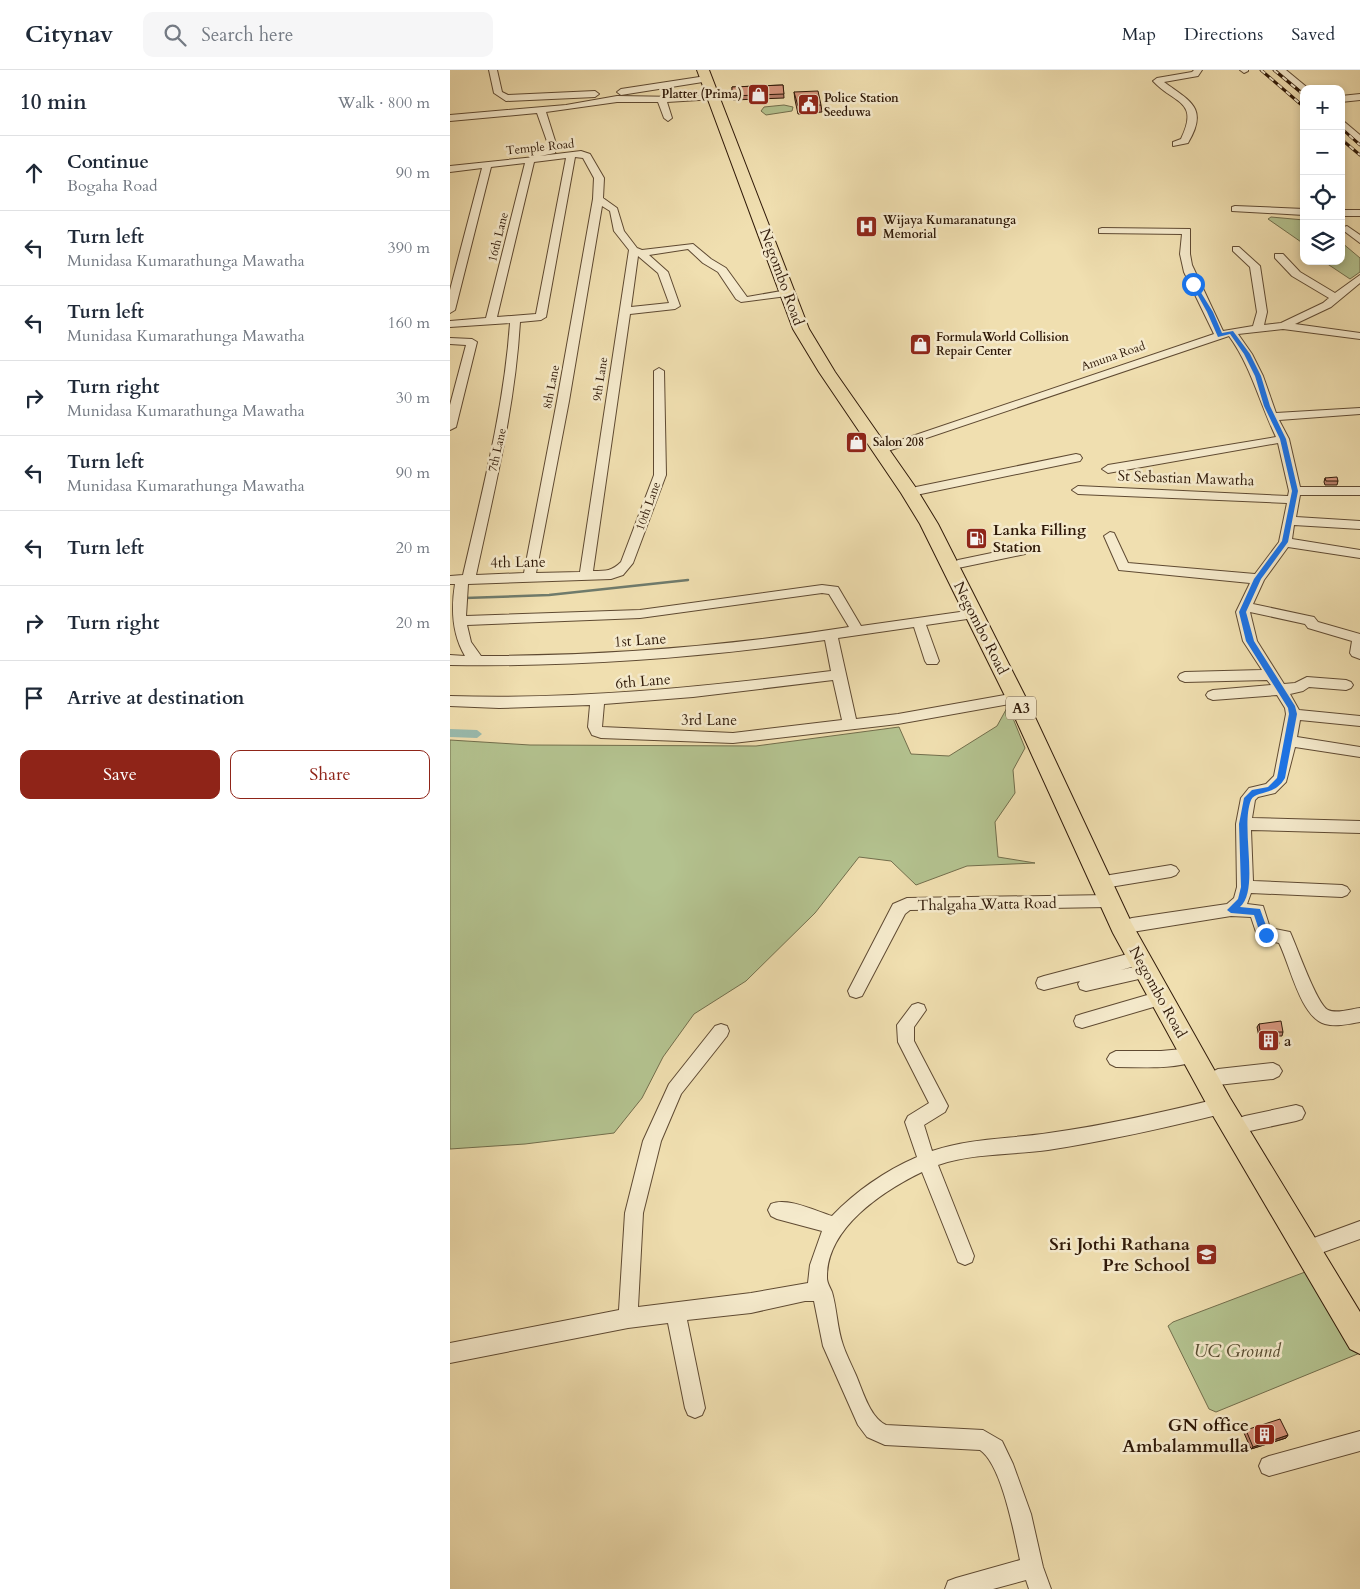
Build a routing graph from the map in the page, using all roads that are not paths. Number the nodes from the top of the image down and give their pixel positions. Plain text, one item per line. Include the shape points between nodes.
1 (493, 70) edge
2 (1198, 70) edge
3 (1281, 70) edge
4 (707, 79) edge
5 (1300, 85) edge
6 (1360, 97) edge
7 (1345, 98) edge
8 (662, 100) junction
9 (541, 111) junction
10 (450, 118) edge
11 (668, 118) dead end
12 (1345, 126) edge
13 (1360, 140) edge
14 (1176, 144) dead end
15 (571, 155) junction
16 (530, 160) junction
17 (450, 162) edge
18 (488, 165) junction
19 (450, 169) edge
20 (598, 199) junction
21 (1235, 209) dead end
22 (1300, 212) edge
23 (1345, 213) edge
24 (1360, 213) edge
25 (1346, 229) dead end
26 (1102, 231) dead end
27 (1360, 240) edge
28 (1236, 249) dead end
29 (637, 252) junction
30 (1278, 256) dead end
31 (1360, 278) edge
32 (787, 294) junction
33 (1336, 298) junction
34 (450, 310) edge
35 (624, 311) junction
36 (515, 319) junction
37 (490, 320) junction
38 (450, 324) edge
39 (1283, 326) junction
40 (1258, 328) junction
41 (1225, 334) junction
42 (1360, 336) edge
43 (450, 341) edge
44 (659, 371) dead end
45 (1360, 411) edge
46 (1273, 417) junction
47 (450, 427) edge
48 (1283, 439) junction
49 (884, 449) junction
50 (1076, 458) dead end
51 (1108, 469) dead end
52 (916, 490) junction
53 (1078, 490) dead end
54 (1360, 491) edge
55 (1294, 496) junction
56 (1290, 521) junction
57 (1360, 525) edge
58 (1110, 536) dead end
59 (1285, 542) junction
60 (1021, 551) dead end
61 (1360, 554) edge
62 (958, 564) junction
63 (586, 577) junction
64 (529, 579) junction
65 (1258, 579) junction
66 (460, 580) edge
67 (1245, 607) junction
68 (974, 614) junction
69 (460, 621) junction
70 (920, 623) junction
71 (858, 631) junction
72 (831, 635) junction
73 (1360, 654) edge
74 (450, 660) edge
75 (476, 660) junction
76 (932, 662) dead end
77 (838, 675) junction
78 (1272, 675) junction
79 (1185, 677) dead end
80 (1346, 685) dead end
81 (1280, 690) junction
82 (1213, 695) dead end
83 (1016, 698) junction
84 (450, 701) edge
85 (597, 702) junction
86 (1293, 714) junction
87 (1360, 721) edge
88 (850, 723) junction
89 (1288, 741) junction
90 (1360, 752) edge
91 (1243, 824) junction
92 (1360, 827) edge
93 (1172, 871) dead end
94 (1245, 887) junction
95 (1110, 891) junction
96 (1342, 891) dead end
97 (1231, 910) junction
98 (1132, 924) junction
99 (1143, 965) junction
100 (1044, 983) dead end
101 (1086, 984) dead end
102 (856, 992) dead end
103 (1161, 998) junction
104 (918, 1010) dead end
105 (1360, 1015) edge
106 (1082, 1021) dead end
107 (721, 1031) dead end
108 (1193, 1056) junction
109 (1116, 1059) dead end
110 (1273, 1072) dead end
111 (1218, 1076) junction
112 (1221, 1106) junction
113 (1296, 1113) dead end
114 (1246, 1124) junction
115 (927, 1161) junction
116 (777, 1210) dead end
117 (835, 1226) junction
118 (1360, 1230) edge
119 (1318, 1245) junction
120 (965, 1256) dead end
121 (822, 1292) junction
122 (1360, 1311) edge
123 (676, 1312) junction
124 (628, 1318) junction
125 (1360, 1339) edge
126 (450, 1353) edge
127 (695, 1408) dead end
128 (1360, 1441) edge
129 (1269, 1466) dead end
130 (1032, 1566) junction
131 (956, 1589) edge
132 (1040, 1589) edge

1 - 4 street via 498,93 501,97 513,99 599,94
2 - 14 street via 1195,74 1156,81 1189,103 1192,128 1185,141
3 - 5 street
4 - 8 street
4 - 32 highway, Negombo Road / A3
4 - 49 highway, Negombo Road / A3 via 809,328
6 - 7 street
8 - 9 street via 618,98
8 - 11 street
9 - 10 street
9 - 17 street via 552,151
12 - 13 street
15 - 16 street, Temple Road
15 - 20 street, Temple Road via 587,156 599,178
15 - 36 street via 541,317
16 - 18 street, Temple Road
16 - 37 street, 16th Lane
18 - 19 street, Temple Road
18 - 34 street
20 - 29 street via 614,210 619,231
20 - 64 street, 8th Lane
21 - 22 street
23 - 24 street
25 - 27 street
26 - 41 street via 1187,231 1185,259 1193,284
28 - 40 street via 1255,266 1262,312
29 - 32 street via 690,246 707,262 722,270 745,300
29 - 35 street, 9th Lane
29 - 35 street via 663,272 675,306
30 - 33 street via 1296,274
31 - 33 street
32 - 49 highway, Negombo Road / A3 via 801,329 827,372
33 - 39 street
35 - 63 street, 9th Lane
36 - 37 street
36 - 66 street, 7th Lane via 508,398
37 - 38 street
39 - 40 street, Amuna Road
39 - 42 street, Amuna Road
40 - 41 street, Amuna Road
41 - 46 street via 1247,354
41 - 49 street, Amuna Road
43 - 47 street via 472,342
44 - 63 street, 10th Lane via 660,475 627,563 611,575
45 - 46 street
46 - 48 street
48 - 51 street
48 - 55 street
49 - 52 highway, Negombo Road / A3
49 - 68 highway, Negombo Road / A3 via 929,524
50 - 52 street
52 - 62 highway, Negombo Road / A3
53 - 55 street, St Sebastian Mawatha
54 - 55 street, St Sebastian Mawatha
55 - 56 street
56 - 57 street
56 - 59 street
58 - 65 street via 1123,567
59 - 61 street
59 - 65 street
60 - 62 street
62 - 95 highway, Negombo Road / A3 via 1024,696
63 - 64 street, 4th Lane
64 - 66 street, 4th Lane
65 - 67 street
66 - 69 street, 7th Lane
67 - 73 street via 1309,620 1313,625 1359,638 1357,653
67 - 78 street via 1243,612 1250,641
68 - 70 street, 1st Lane
68 - 83 highway, Negombo Road / A3
69 - 71 street via 640,614 822,589 833,590
69 - 75 street, 7th Lane via 467,648
70 - 71 street, 1st Lane
70 - 76 street
71 - 72 street, 1st Lane
72 - 75 street, 1st Lane via 659,655
72 - 77 street
74 - 75 street, 1st Lane
77 - 85 street, 6th Lane
77 - 88 street
78 - 79 street
78 - 81 street
80 - 81 street via 1307,682 1301,687
81 - 82 street
81 - 86 street
83 - 88 street, 3rd Lane via 898,719
83 - 95 highway, Negombo Road / A3
84 - 85 street, 6th Lane via 493,704
85 - 88 street, 3rd Lane via 595,727 601,733 733,738
86 - 87 street
86 - 89 street
89 - 90 street
89 - 91 street via 1281,778 1270,789 1254,792 1248,798
91 - 92 street
91 - 94 street
93 - 95 street, Thalgaha Watta Road
94 - 96 street
94 - 97 street via 1241,901
95 - 98 highway, Negombo Road / A3
95 - 99 highway, Negombo Road / A3
95 - 102 street, Thalgaha Watta Road via 907,904 898,909
97 - 98 street
97 - 105 street via 1257,911 1264,933 1284,937 1318,1013 1331,1018
98 - 111 highway, Negombo Road / A3
99 - 100 street
99 - 101 street
99 - 103 highway, Negombo Road / A3
103 - 106 street
103 - 108 highway, Negombo Road / A3
104 - 115 street via 905,1025 906,1042 939,1106 914,1122
107 - 124 street via 675,1089 652,1141 634,1213
108 - 109 street
108 - 112 highway, Negombo Road / A3
110 - 111 street
111 - 114 highway, Negombo Road / A3
112 - 115 street via 1137,1127 970,1150
112 - 125 highway, Negombo Road / A3
113 - 114 street
114 - 119 highway, Negombo Road / A3
115 - 117 street via 869,1196
115 - 120 street
116 - 117 street
117 - 121 street via 823,1253 817,1279
118 - 119 street
119 - 122 highway, Negombo Road / A3
121 - 123 street
121 - 130 street via 833,1346 865,1418 874,1430 885,1435 983,1440 995,1448 1020,1514
123 - 124 street
123 - 127 street
124 - 126 street
128 - 129 street
130 - 131 street
130 - 132 street

